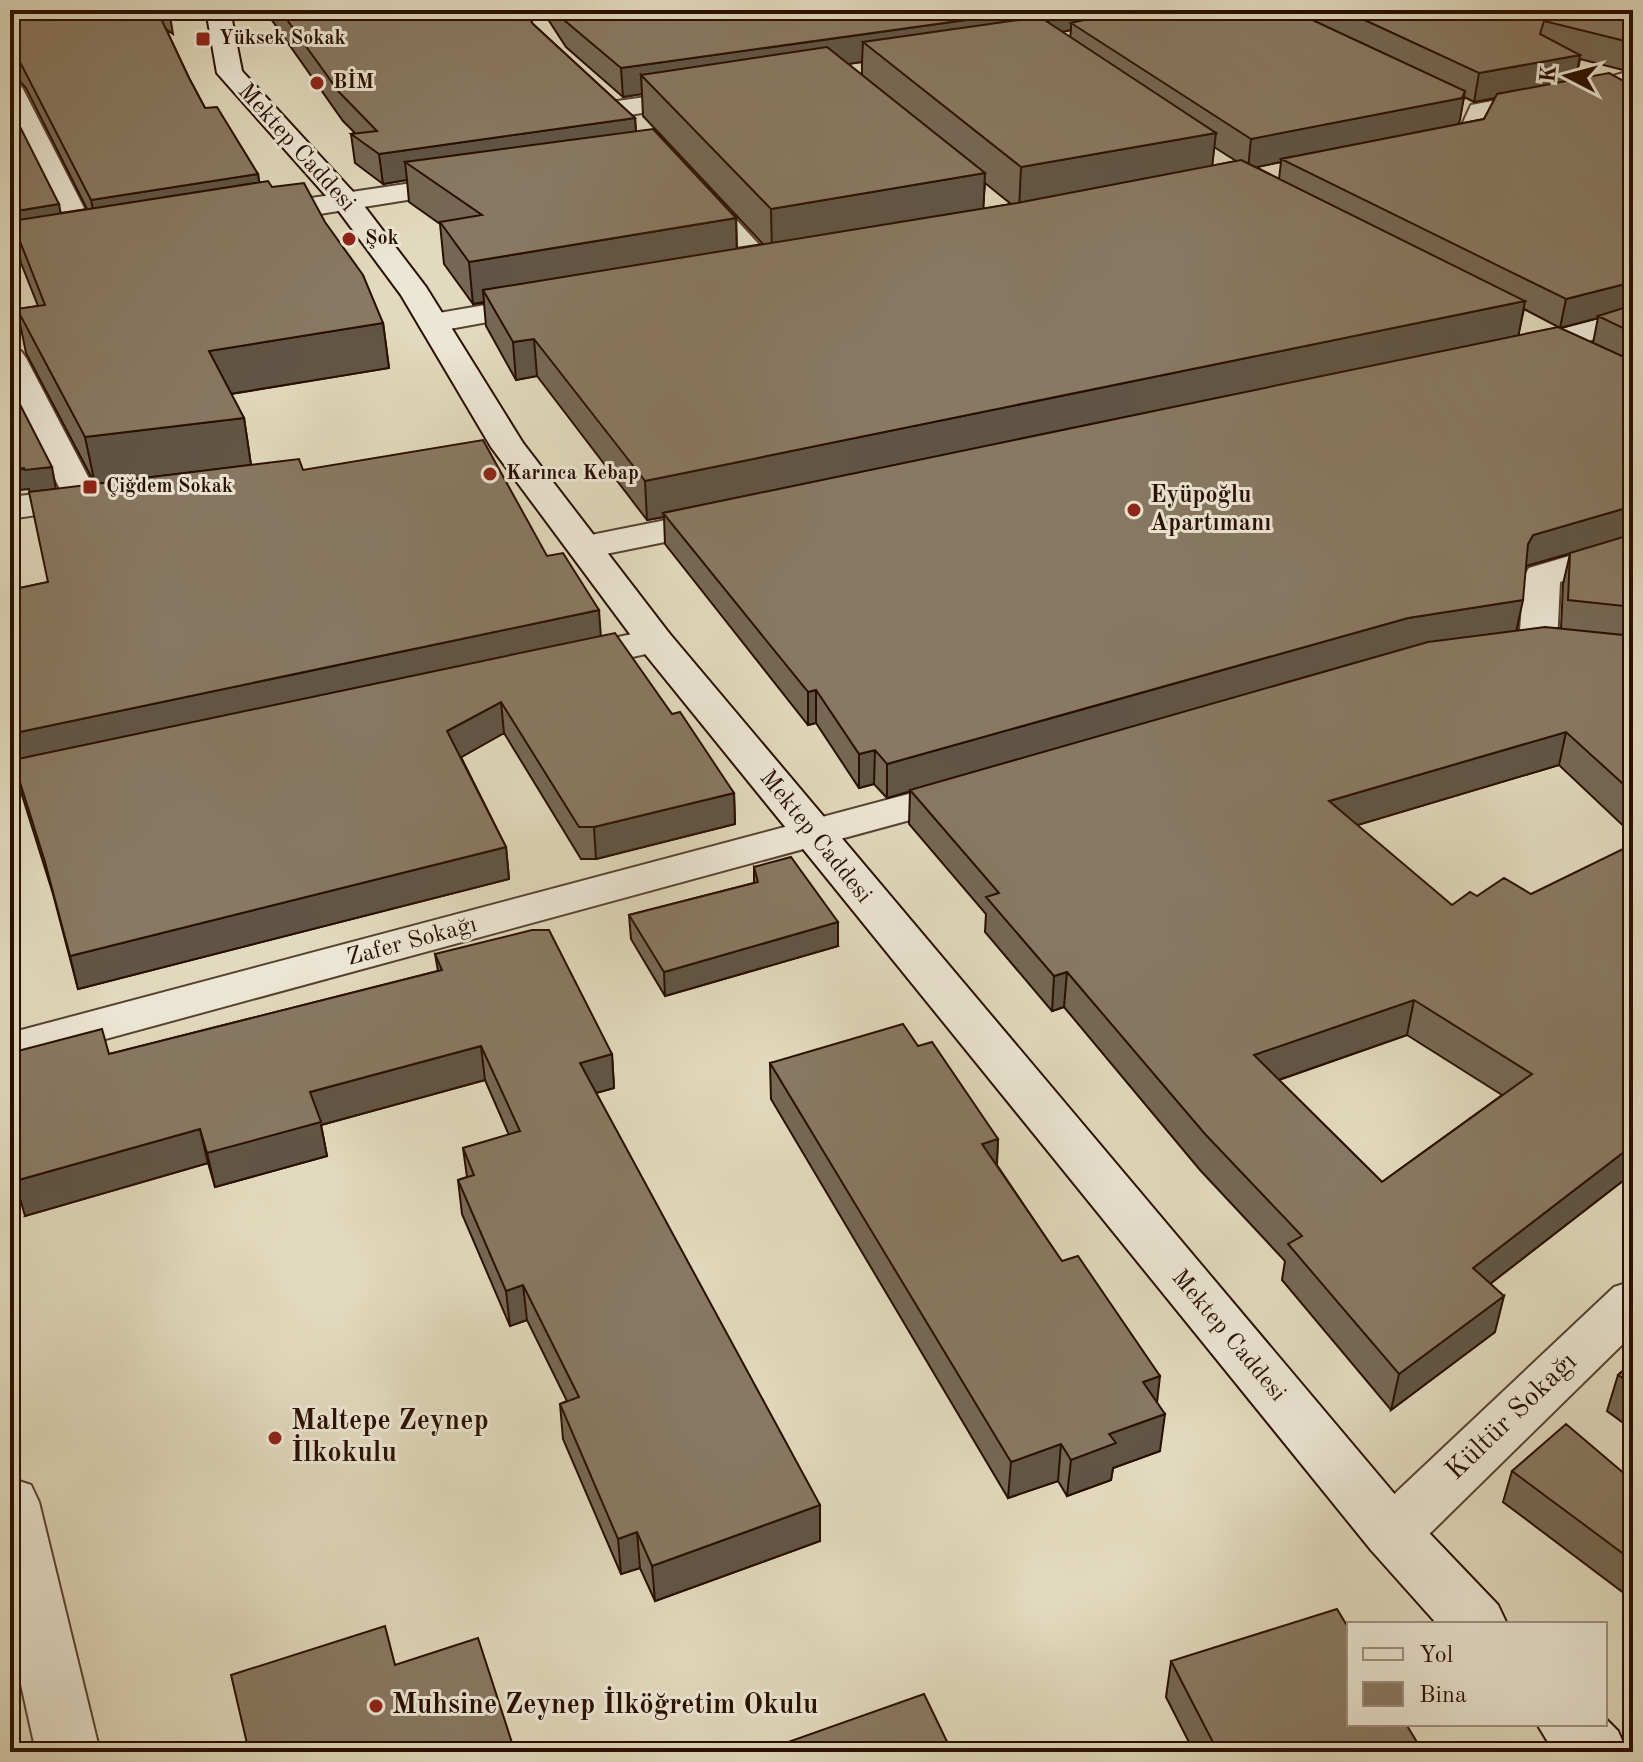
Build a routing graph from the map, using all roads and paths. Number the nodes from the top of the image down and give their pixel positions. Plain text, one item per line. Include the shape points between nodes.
1 (218, 10) edge
2 (1633, 78) edge
3 (10, 89) edge
4 (1594, 90) junction
5 (595, 92) edge
6 (726, 93) edge
7 (1449, 102) edge
8 (1633, 109) edge
9 (1477, 116) junction
10 (1395, 152) edge
11 (682, 178) edge
12 (487, 180) edge
13 (345, 200) junction
14 (223, 220) edge
15 (117, 238) edge
16 (87, 243) junction
17 (10, 253) edge
18 (797, 262) edge
19 (765, 268) junction
20 (735, 273) edge
21 (569, 300) edge
22 (1633, 319) edge
23 (1512, 321) edge
24 (433, 323) junction
25 (1554, 343) junction
26 (1492, 356) edge
27 (10, 358) edge
28 (1593, 362) edge
29 (130, 493) edge
30 (82, 499) junction
31 (10, 508) edge
32 (753, 513) edge
33 (586, 547) junction
34 (1633, 548) edge
35 (655, 641) junction
36 (1538, 646) edge
37 (532, 667) edge
38 (994, 783) edge
39 (814, 835) junction
40 (12, 1041) edge
41 (1633, 1301) edge
42 (10, 1502) edge
43 (1392, 1533) junction
44 (1474, 1622) edge
45 (1571, 1726) edge
46 (68, 1752) edge
47 (1595, 1752) edge

1 - 13 street, Mektep Caddesi via 230,73
2 - 4 street
3 - 16 street
4 - 8 street
4 - 9 street via 1480,111
5 - 6 street via 626,118
7 - 9 street
9 - 10 street via 1470,136
11 - 19 street
12 - 13 street
13 - 14 street
13 - 24 street, Mektep Caddesi
15 - 16 street
16 - 17 street
18 - 19 street
19 - 20 street
21 - 24 street
22 - 25 street
23 - 25 street
24 - 33 street, Mektep Caddesi via 492,449
25 - 26 street
25 - 28 street
27 - 30 street
29 - 30 street
30 - 31 street
32 - 33 street
33 - 35 street, Mektep Caddesi
34 - 36 street via 1542,576
35 - 37 street
35 - 39 street, Mektep Caddesi
38 - 39 street, Zafer Sokağı
39 - 40 street, Zafer Sokağı
39 - 43 street, Mektep Caddesi
41 - 43 street, Kültür Sokağı
42 - 46 street
43 - 44 street, Mektep Caddesi
45 - 47 street

